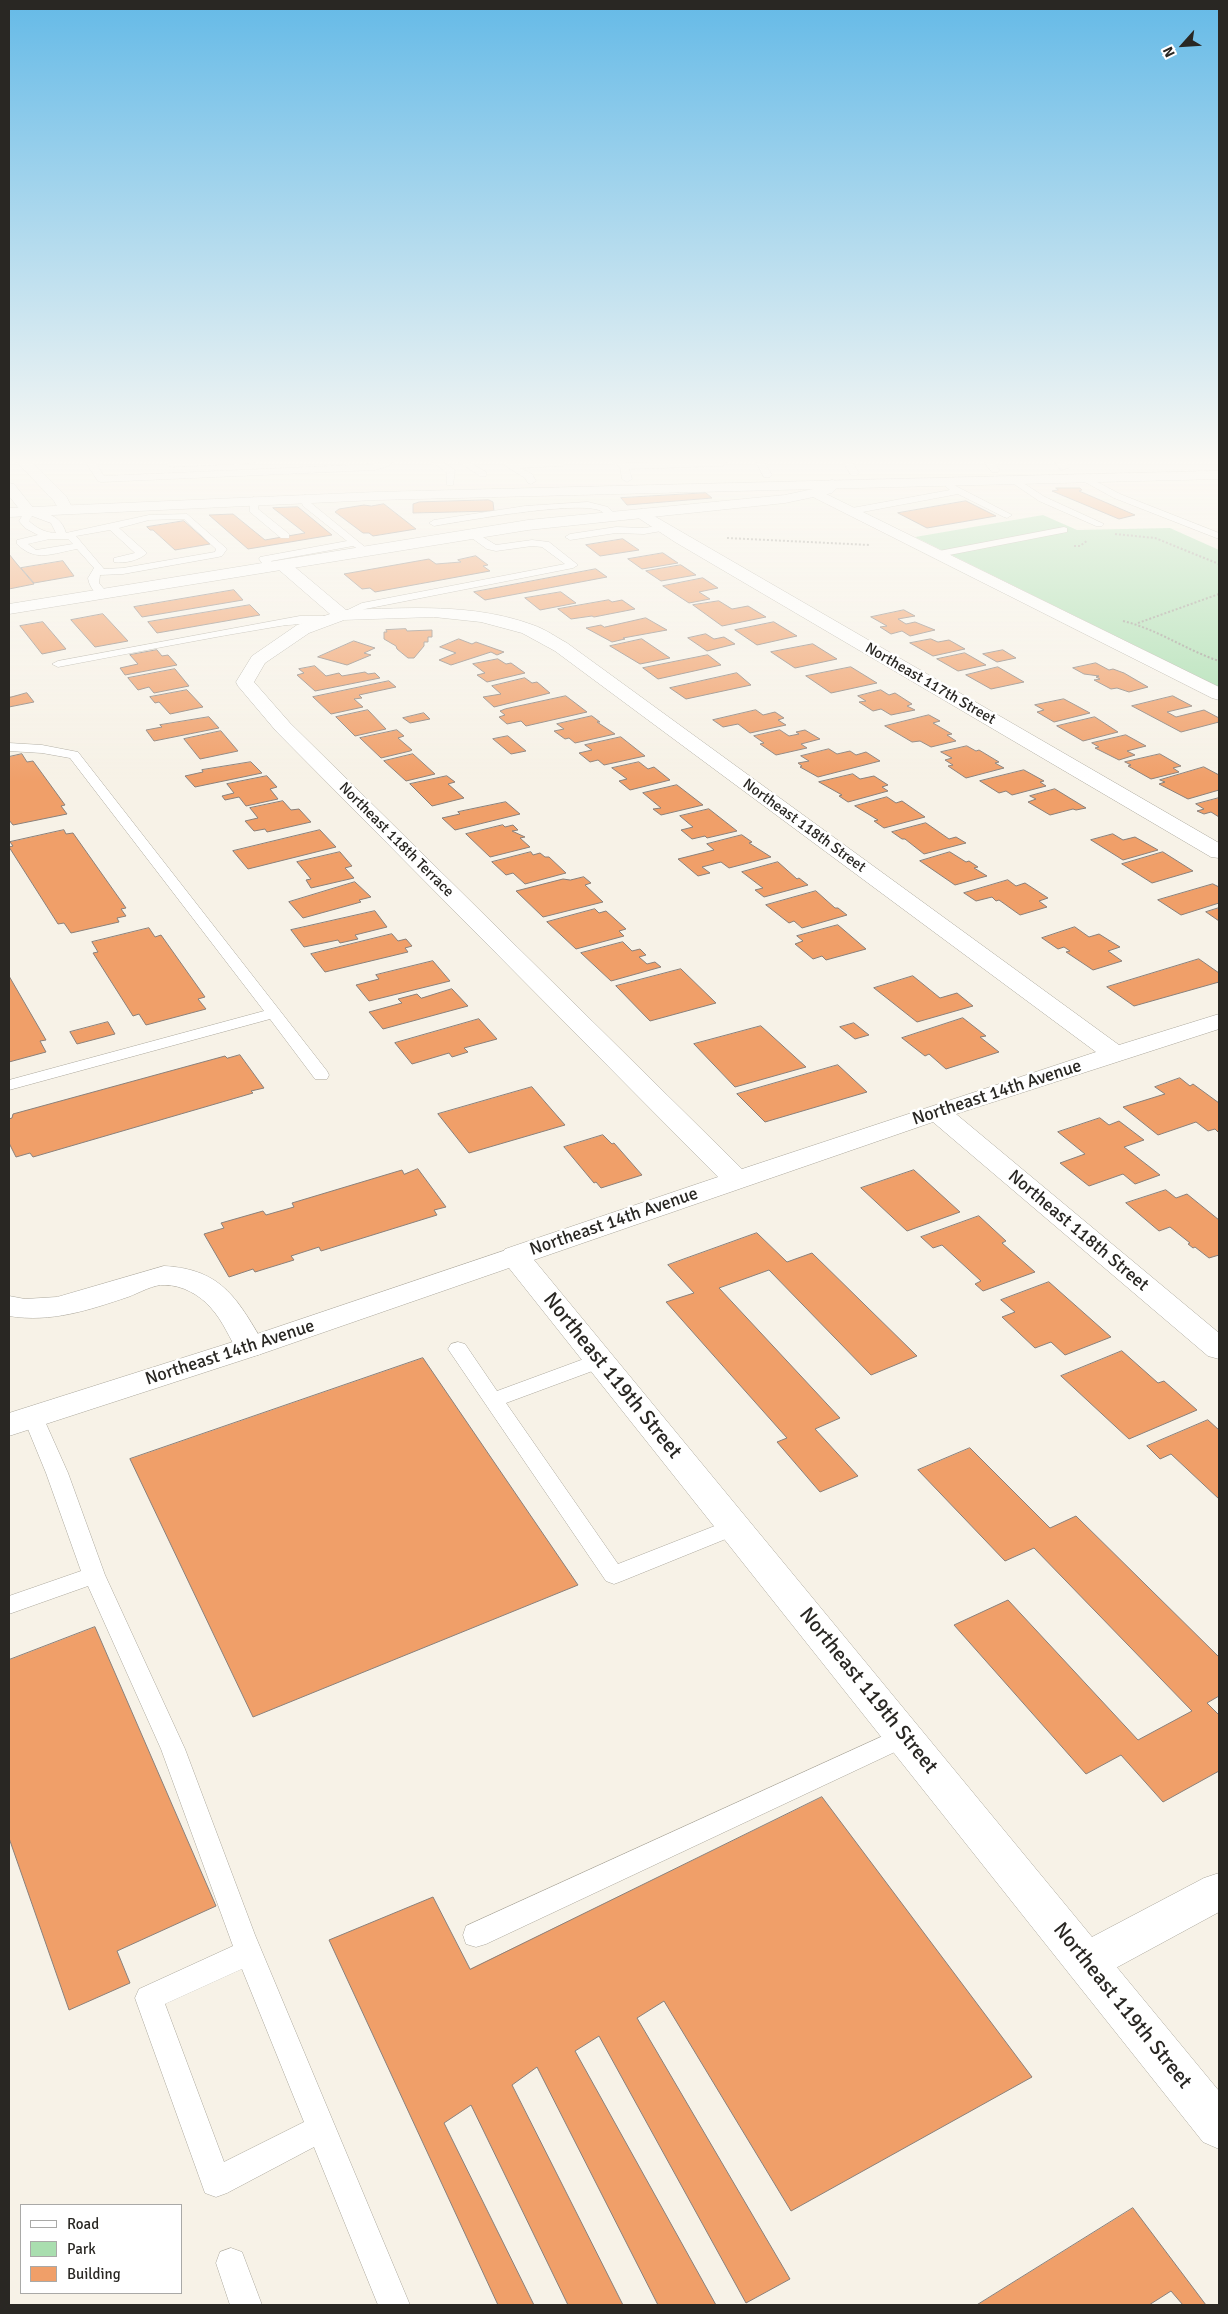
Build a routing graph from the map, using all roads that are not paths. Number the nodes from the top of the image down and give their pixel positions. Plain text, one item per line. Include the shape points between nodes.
1 (103, 566) edge
2 (147, 566) edge
3 (281, 566) edge
4 (569, 566) edge
5 (727, 566) edge
6 (964, 566) edge
7 (277, 567) junction
8 (96, 568) junction
9 (104, 594) junction
10 (9, 609) edge
11 (336, 617) junction
12 (482, 617) joint
13 (58, 664) dead end
14 (1219, 694) edge
15 (9, 747) edge
16 (1219, 852) edge
17 (272, 1014) junction
18 (1219, 1021) edge
19 (1115, 1054) junction
20 (321, 1075) dead end
21 (9, 1086) edge
22 (937, 1112) junction
23 (737, 1180) junction
24 (515, 1256) junction
25 (9, 1306) edge
26 (250, 1347) junction
27 (458, 1349) dead end
28 (1219, 1349) edge
29 (599, 1361) junction
30 (493, 1400) junction
31 (21, 1421) edge
32 (735, 1526) junction
33 (94, 1575) junction
34 (9, 1605) edge
35 (905, 1736) junction
36 (1219, 1891) edge
37 (476, 1935) dead end
38 (250, 1952) junction
39 (1086, 1962) junction
40 (1219, 2126) edge
41 (322, 2128) junction
42 (231, 2263) dead end
43 (246, 2305) edge
44 (394, 2305) edge

1 - 8 lane
2 - 8 lane via 123,570
3 - 7 street
4 - 11 lane via 362,606
5 - 16 street, Northeast 117th Street
6 - 14 street
7 - 9 street
7 - 11 street
8 - 9 lane via 94,584
9 - 10 street
11 - 12 street, Northeast 118th Terrace via 425,612
11 - 13 lane via 255,626
11 - 23 street, Northeast 118th Terrace via 308,626 258,660 245,682 290,734
12 - 19 street, Northeast 118th Street via 528,629 561,647
15 - 17 lane via 74,755
17 - 20 lane
17 - 21 lane
18 - 19 street, Northeast 14th Avenue
19 - 22 street, Northeast 14th Avenue
22 - 23 street, Northeast 14th Avenue
22 - 28 street, Northeast 118th Street
23 - 24 street, Northeast 14th Avenue
24 - 26 street, Northeast 14th Avenue
24 - 29 street, Northeast 119th Street
25 - 26 street via 22,1310 64,1306 163,1275 207,1288 222,1302
26 - 31 street, Northeast 14th Avenue
27 - 30 lane
29 - 30 lane
29 - 32 street, Northeast 119th Street
30 - 32 lane via 614,1574
31 - 33 lane via 57,1473
32 - 35 street, Northeast 119th Street
33 - 34 lane
33 - 38 lane via 174,1749
35 - 37 lane
35 - 39 street, Northeast 119th Street
36 - 39 street
38 - 41 lane
38 - 41 lane via 149,1998 216,2182
39 - 40 street, Northeast 119th Street
41 - 44 lane
42 - 43 lane

